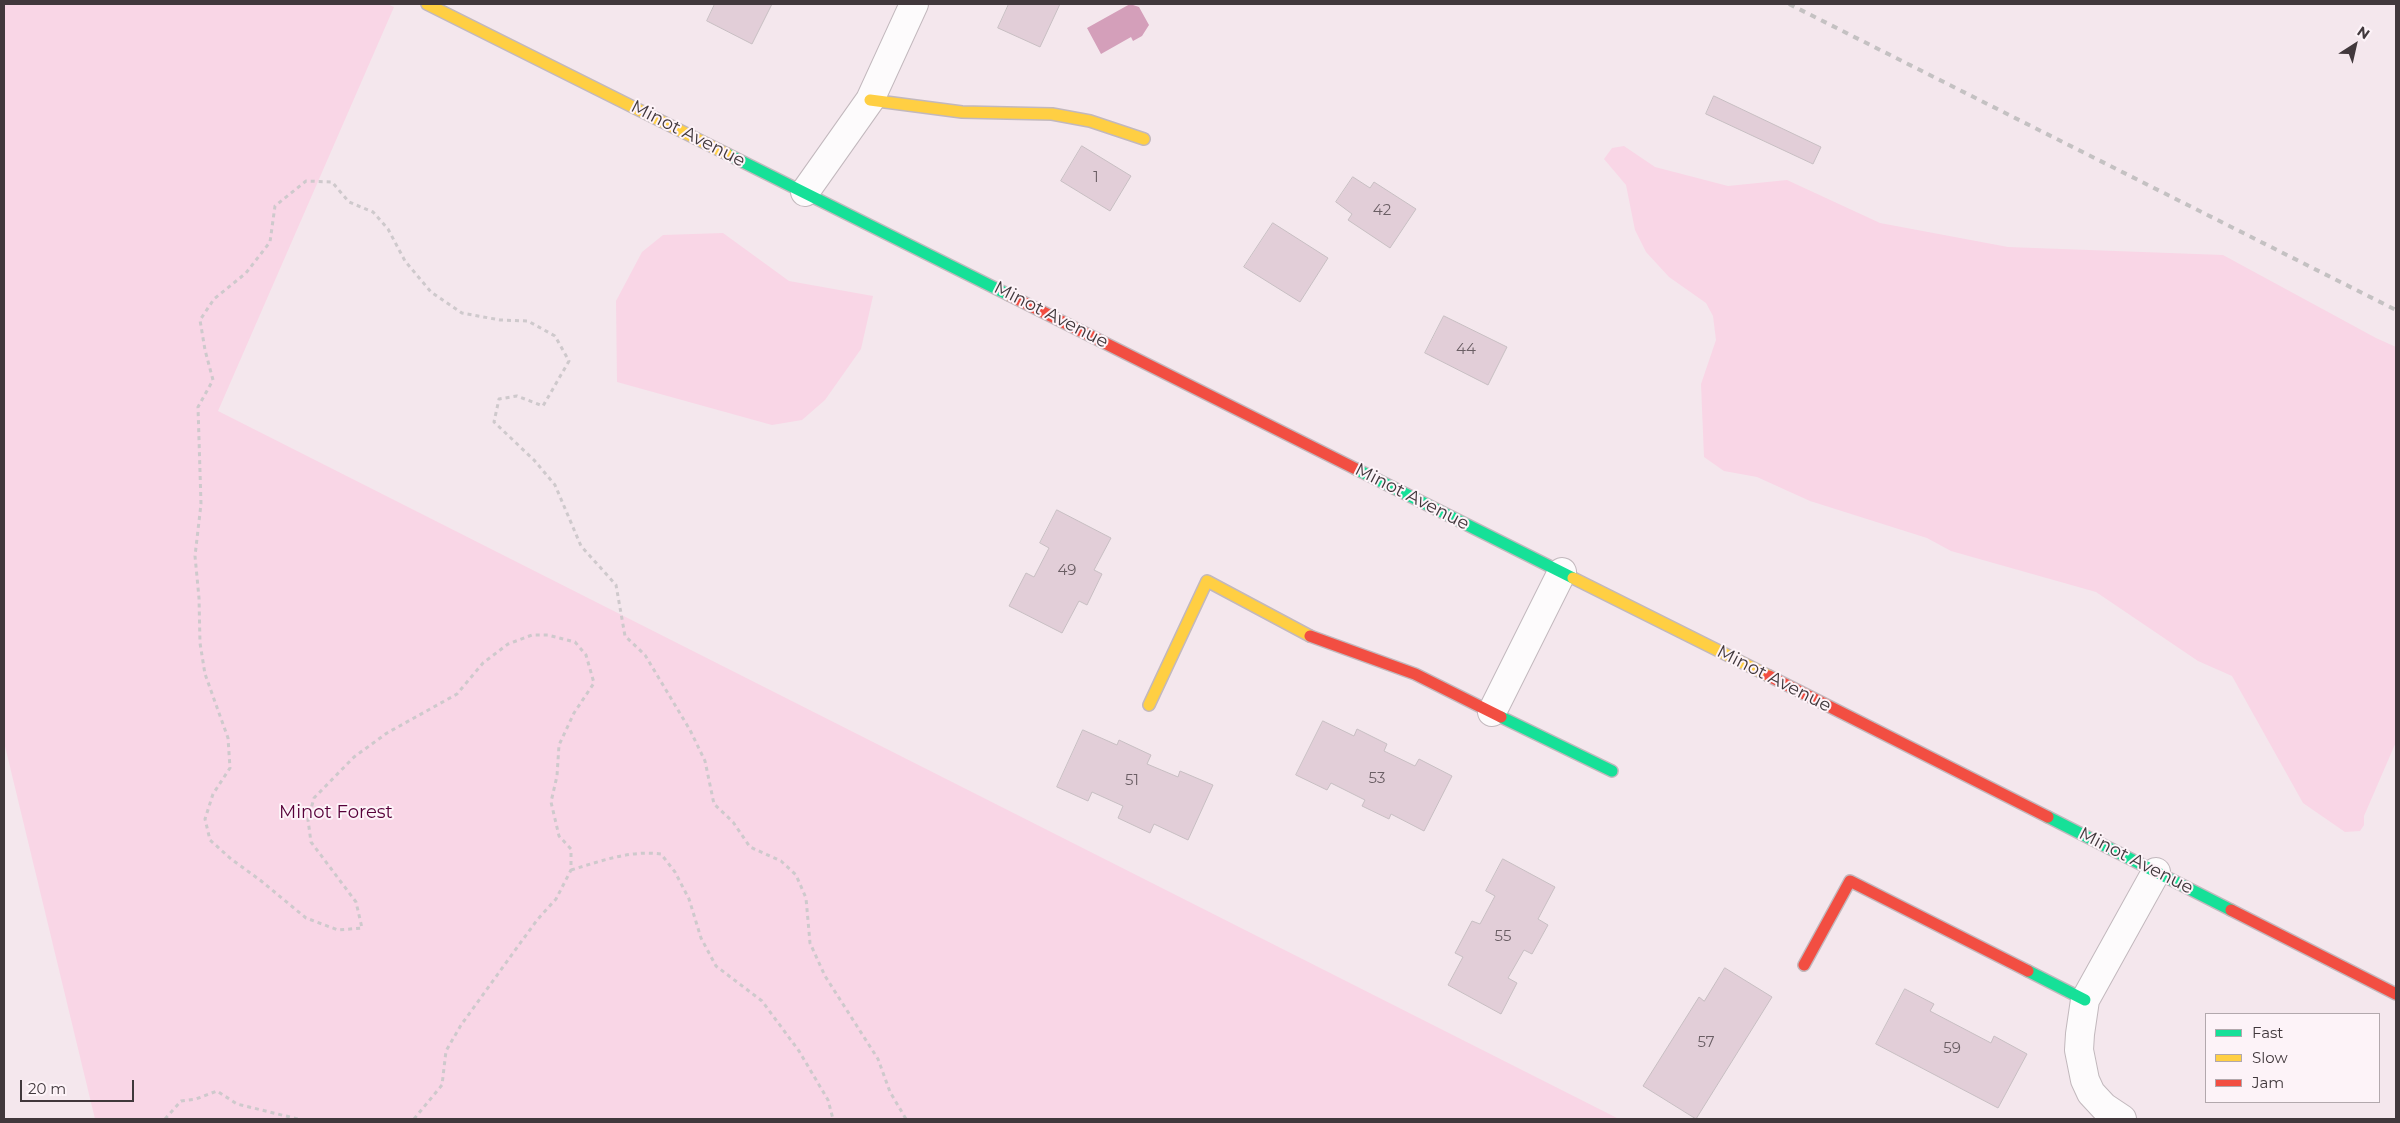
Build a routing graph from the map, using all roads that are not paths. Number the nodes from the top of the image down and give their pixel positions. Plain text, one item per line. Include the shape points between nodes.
1 (427, 4) edge
2 (914, 4) edge
3 (870, 100) junction
4 (1144, 139) dead end
5 (806, 192) junction
6 (1562, 572) junction
7 (1148, 705) dead end
8 (1492, 712) junction
9 (1612, 771) dead end
10 (2156, 872) junction
11 (1804, 965) dead end
12 (2396, 994) edge
13 (2085, 1000) junction
14 (2122, 1119) edge

1 - 5 main road, Minot Avenue
2 - 3 street
3 - 4 main road via 962,112 1052,114 1090,121
3 - 5 street
5 - 6 main road, Minot Avenue
6 - 8 street
6 - 10 main road, Minot Avenue
7 - 8 main road via 1206,581 1312,637 1415,674
8 - 9 main road
10 - 12 main road, Minot Avenue
10 - 13 street
11 - 13 main road via 1850,881
13 - 14 street via 2079,1050 2085,1080 2091,1094

